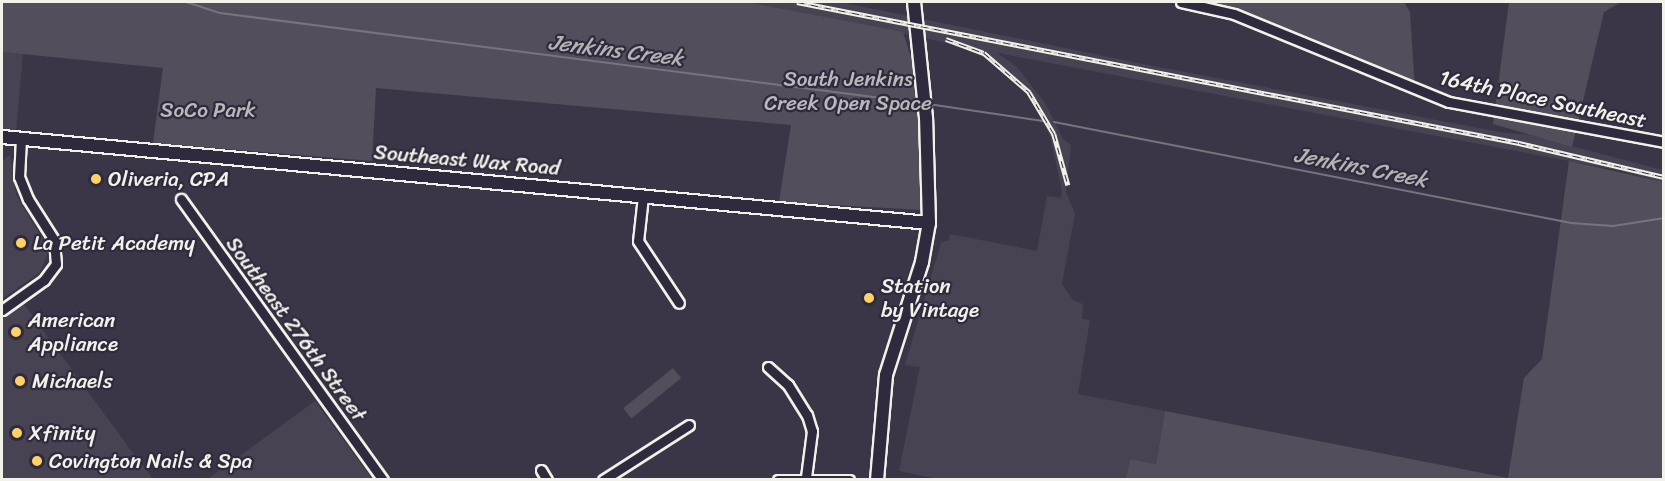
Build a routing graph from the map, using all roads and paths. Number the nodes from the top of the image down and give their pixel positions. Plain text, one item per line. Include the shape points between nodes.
1 (914, 2) edge
2 (1181, 2) edge
3 (2, 137) edge
4 (21, 139) junction
5 (1664, 142) edge
6 (643, 196) junction
7 (181, 199) dead end
8 (929, 223) junction
9 (680, 303) dead end
10 (2, 310) edge
11 (768, 367) dead end
12 (689, 425) dead end
13 (541, 470) dead end
14 (806, 477) junction
15 (382, 480) edge
16 (547, 480) edge
17 (603, 480) edge
18 (778, 480) edge
19 (849, 480) edge
20 (877, 480) edge

1 - 8 street via 926,117
2 - 5 street, 164th Place Southeast via 1234,14 1449,102
3 - 4 street, Southeast Wax Road
4 - 6 street, Southeast Wax Road
4 - 10 street via 20,177 28,199 54,240 56,264 44,280
6 - 8 street, Southeast Wax Road
6 - 9 street via 638,241
7 - 15 street, Southeast 276th Street
8 - 20 street via 922,262 886,375
11 - 14 street via 788,385 807,415 812,431
12 - 17 street
13 - 16 street
14 - 18 street
14 - 19 street

